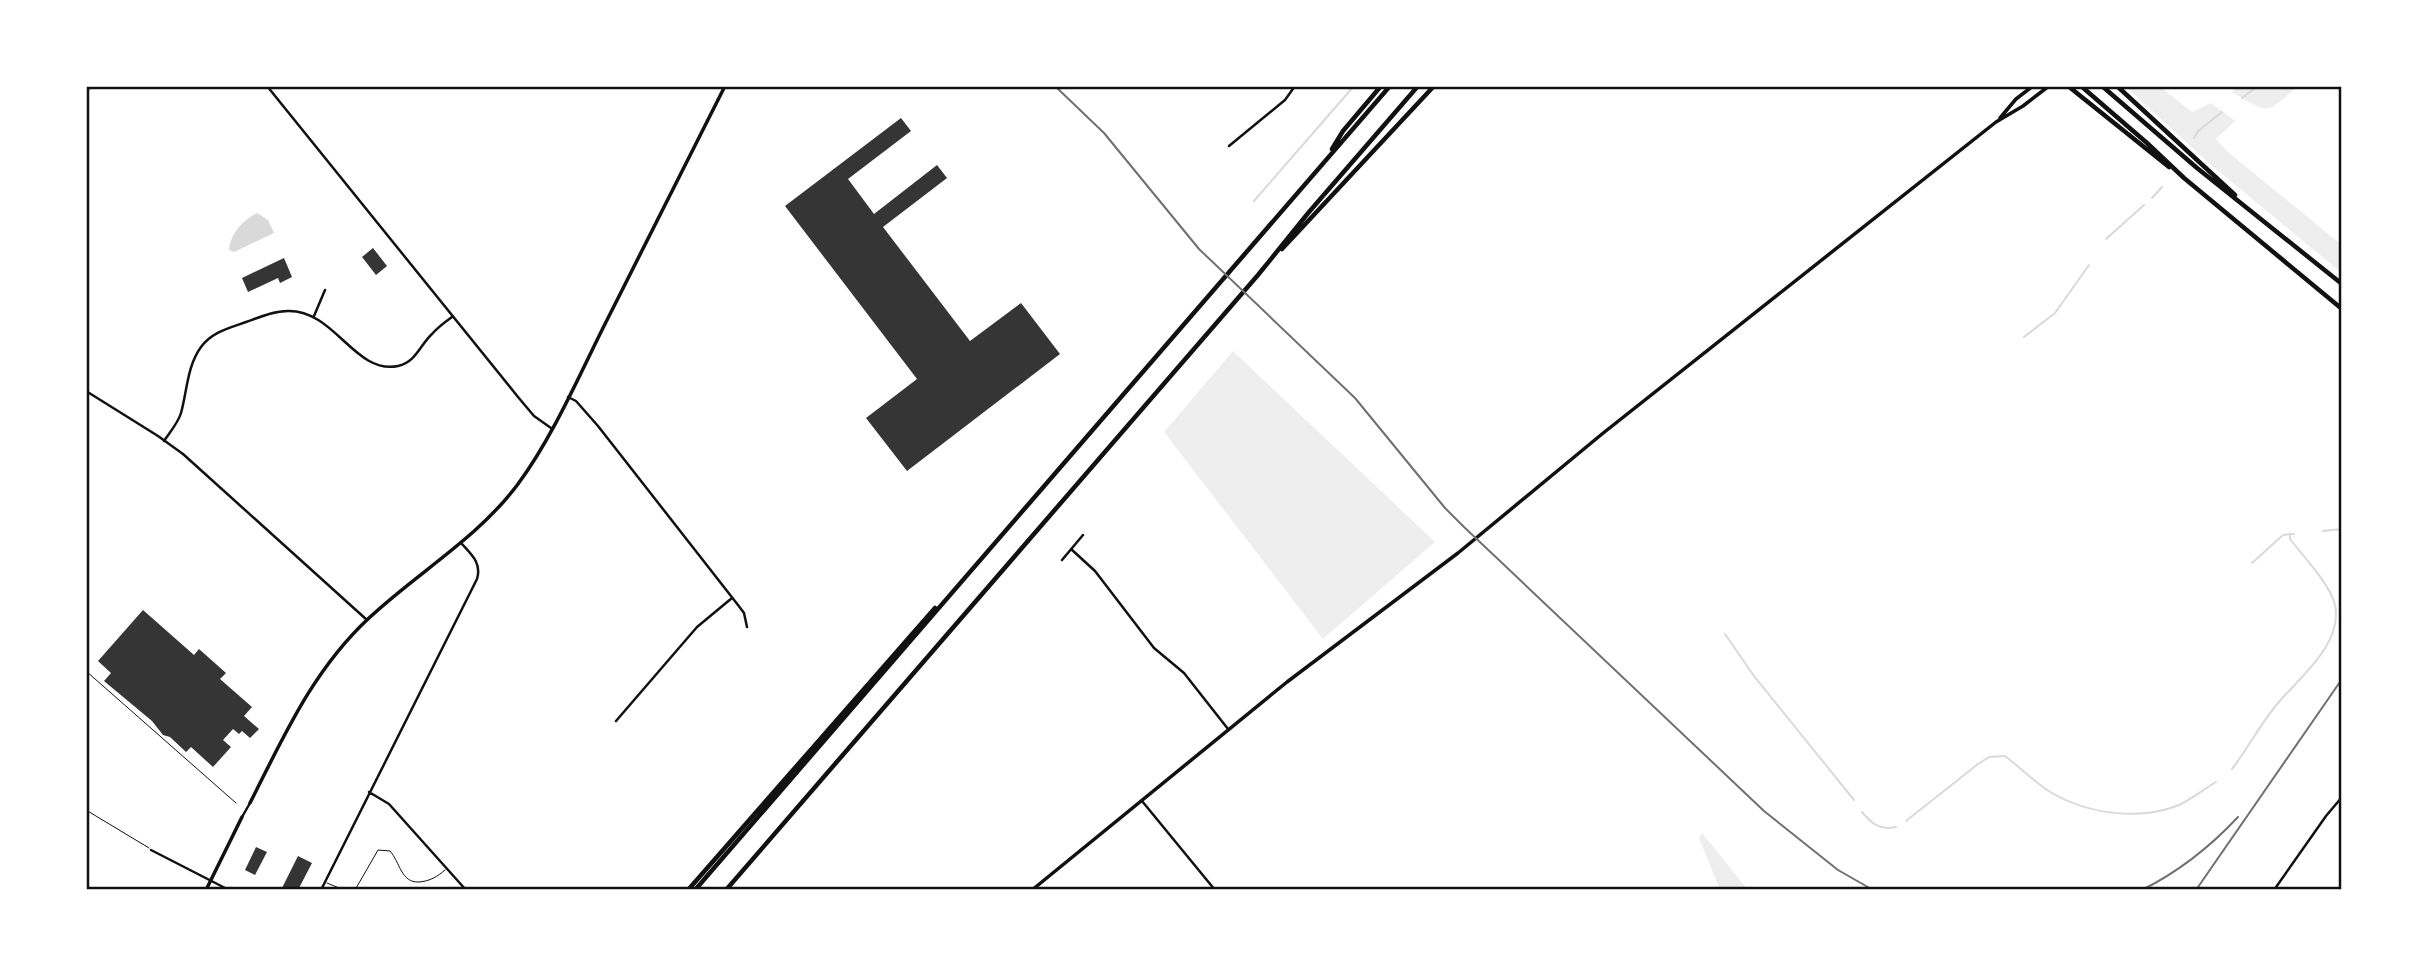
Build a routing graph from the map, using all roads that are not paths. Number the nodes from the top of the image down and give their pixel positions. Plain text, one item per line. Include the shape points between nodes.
1 (90, 86) edge
2 (267, 86) edge
3 (724, 86) edge
4 (1295, 86) edge
5 (1381, 86) edge
6 (1390, 86) edge
7 (1418, 86) edge
8 (1432, 86) edge
9 (2033, 86) edge
10 (2049, 86) edge
11 (2068, 86) edge
12 (2081, 86) edge
13 (2102, 86) edge
14 (2117, 86) edge
15 (86, 93) edge
16 (1996, 122) junction
17 (1229, 146) dead end
18 (1324, 161) junction
19 (2184, 178) junction
20 (2253, 212) junction
21 (1258, 275) junction
22 (2342, 284) edge
23 (324, 290) dead end
24 (2342, 309) edge
25 (314, 316) junction
26 (452, 317) junction
27 (86, 391) edge
28 (568, 397) junction
29 (551, 428) junction
30 (164, 441) junction
31 (1083, 535) dead end
32 (461, 544) junction
33 (1071, 549) junction
34 (1062, 560) dead end
35 (956, 587) junction
36 (732, 598) junction
37 (367, 620) junction
38 (747, 627) dead end
39 (86, 671) edge
40 (616, 722) dead end
41 (1228, 729) junction
42 (369, 792) junction
43 (2342, 797) edge
44 (1142, 801) junction
45 (236, 803) dead end
46 (250, 803) joint
47 (86, 810) edge
48 (243, 817) joint
49 (151, 850) joint
50 (446, 868) junction
51 (212, 880) junction
52 (325, 882) junction
53 (206, 890) edge
54 (229, 890) edge
55 (321, 890) edge
56 (344, 890) edge
57 (355, 890) edge
58 (466, 890) edge
59 (688, 890) edge
60 (695, 890) edge
61 (726, 890) edge
62 (1032, 890) edge
63 (1214, 890) edge
64 (2274, 890) edge

1 - 15 street
2 - 26 street
3 - 28 main road
4 - 17 street via 1285,100
5 - 18 highway
6 - 18 highway
7 - 21 highway
8 - 21 highway
9 - 16 main road
10 - 16 main road
11 - 19 highway
12 - 19 highway
13 - 20 highway
14 - 20 highway
16 - 41 main road via 1455,555
18 - 35 highway
19 - 24 highway
20 - 22 highway
21 - 61 highway
23 - 25 street
25 - 26 street via 368,360 389,367 408,362
25 - 30 street via 287,310 211,337 195,356 180,416
26 - 29 street via 534,416
27 - 30 street
28 - 29 main road
28 - 36 street via 598,426
29 - 32 main road via 510,495
30 - 37 street
31 - 33 street
32 - 37 main road
32 - 42 street via 477,562 477,579
33 - 34 street
33 - 41 street via 1095,571 1154,648 1184,673
35 - 59 highway via 918,624
35 - 60 highway
36 - 38 street via 744,613
36 - 40 street via 697,627
37 - 46 main road via 315,680
39 - 45 lane
41 - 44 main road
42 - 50 street via 389,804
42 - 52 street
43 - 64 street
44 - 62 main road
44 - 63 street
46 - 48 street
47 - 49 lane
48 - 51 main road
49 - 51 street
50 - 57 lane via 435,878 413,882 390,850 378,850
50 - 58 street
51 - 53 main road
51 - 54 street
52 - 55 street
52 - 56 lane

